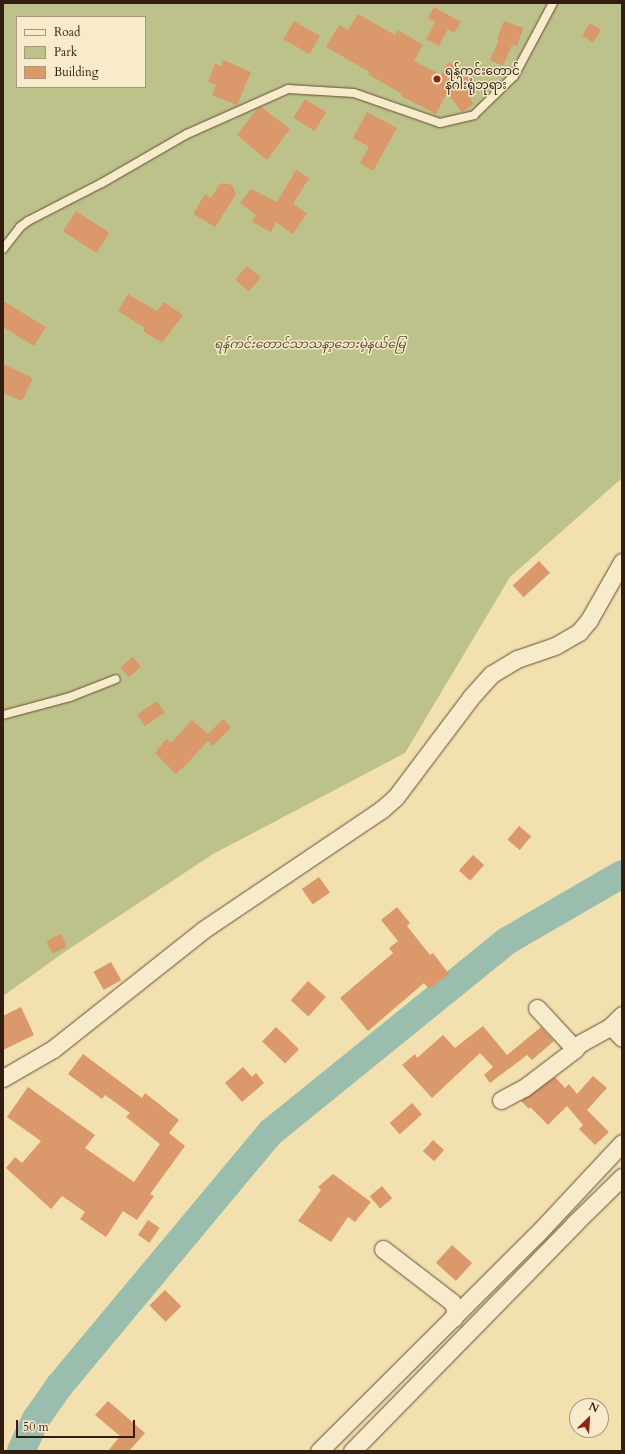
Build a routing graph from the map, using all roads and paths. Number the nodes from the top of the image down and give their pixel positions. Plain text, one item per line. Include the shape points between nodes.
1 (553, 3) edge
2 (3, 249) edge
3 (622, 562) edge
4 (116, 679) dead end
5 (3, 715) edge
6 (537, 1008) dead end
7 (618, 1026) edge
8 (575, 1049) junction
9 (3, 1078) edge
10 (501, 1100) dead end
11 (622, 1143) edge
12 (622, 1176) edge
13 (383, 1249) dead end
14 (454, 1318) junction
15 (319, 1451) edge
16 (352, 1451) edge

1 - 2 lane via 514,76 474,115 440,123 354,93 288,89 187,134 102,183 28,220
3 - 9 street via 589,620 579,632 555,646 517,660 492,674 471,697 395,798 381,810 203,930 53,1049
4 - 5 lane via 70,697
6 - 8 street
7 - 8 street via 579,1044
8 - 10 street via 524,1088
11 - 14 street
12 - 16 street via 574,1222
13 - 14 street via 452,1302 455,1308
14 - 15 street

